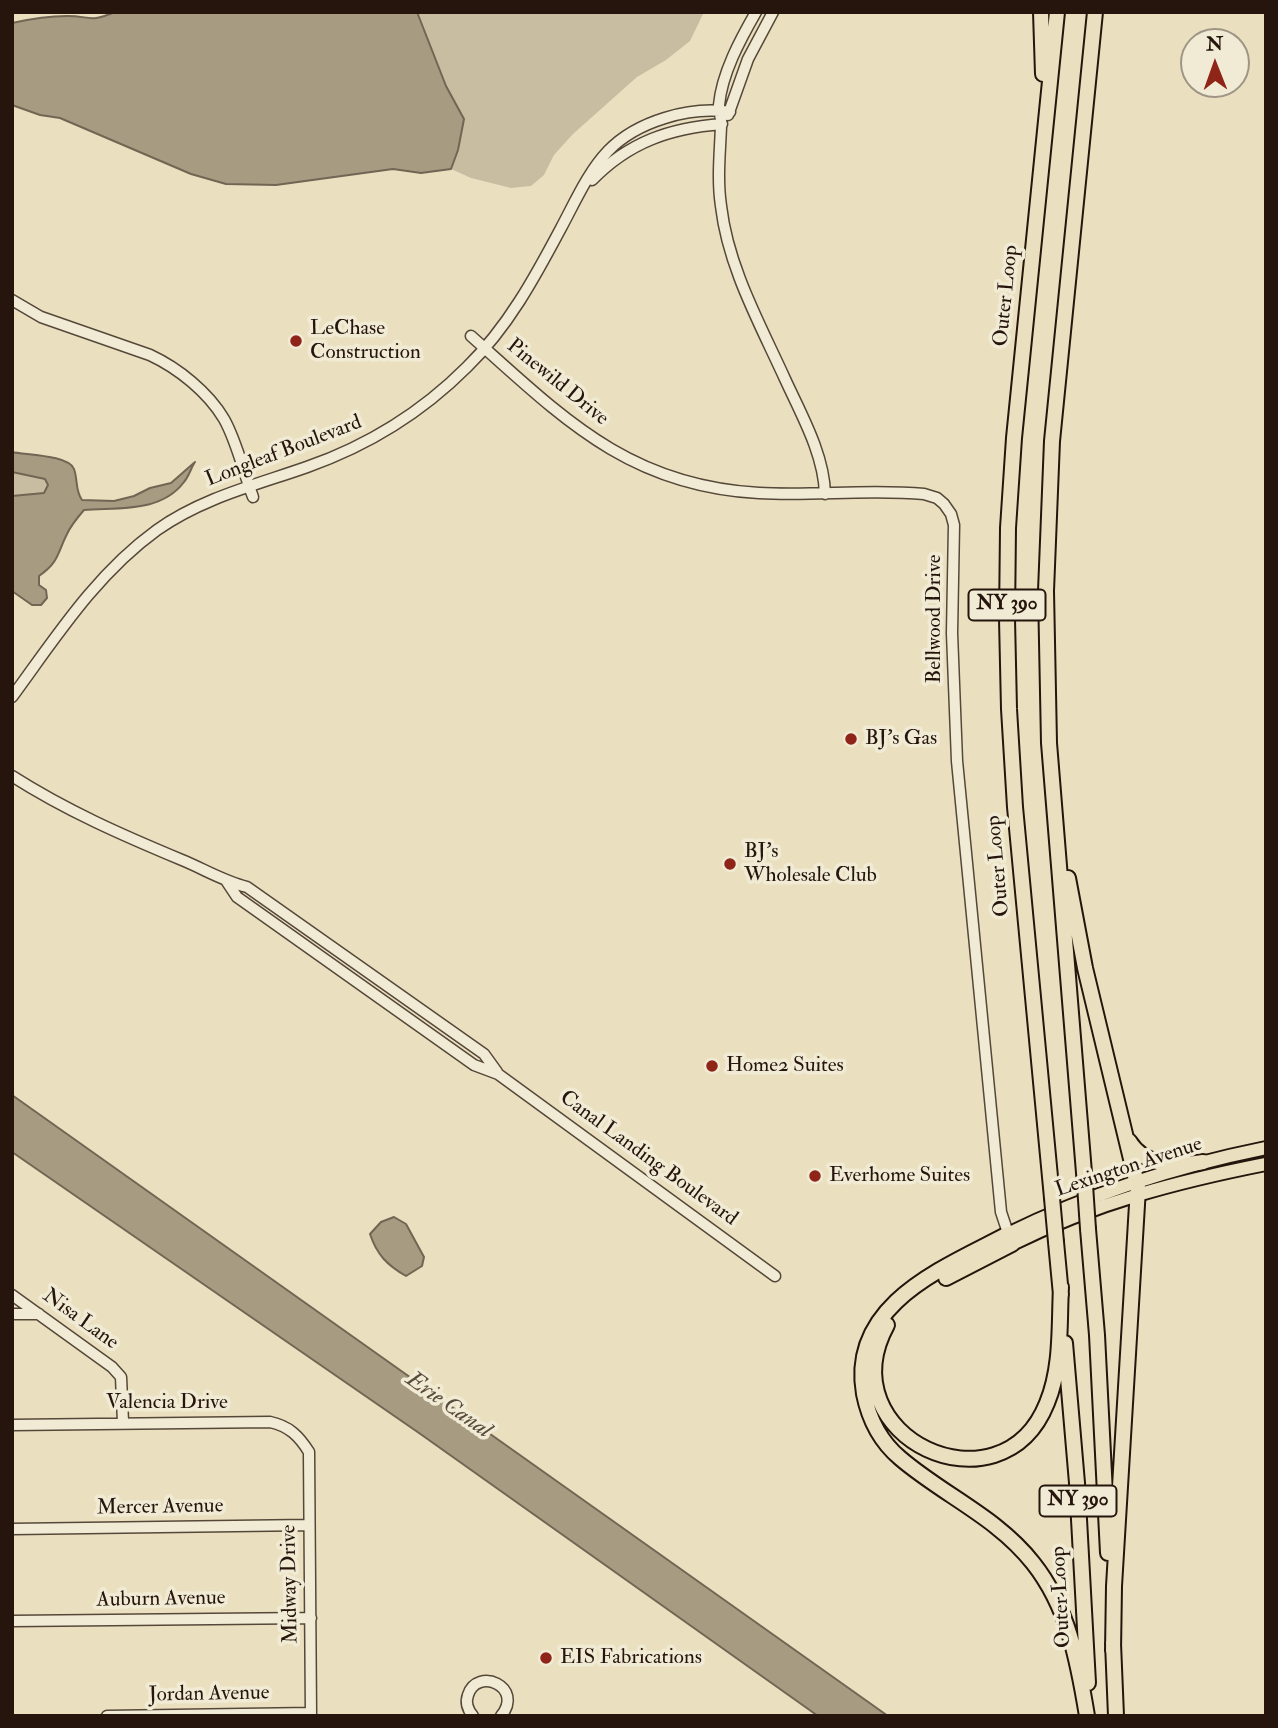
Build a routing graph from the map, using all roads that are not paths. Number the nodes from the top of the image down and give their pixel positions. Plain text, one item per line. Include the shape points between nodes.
1 (756, 12) edge
2 (773, 12) edge
3 (1041, 12) edge
4 (1057, 12) edge
5 (1095, 12) edge
6 (725, 111) junction
7 (722, 124) junction
8 (1044, 145) junction
9 (578, 197) junction
10 (12, 300) edge
11 (471, 336) dead end
12 (485, 348) junction
13 (248, 485) junction
14 (825, 494) junction
15 (253, 496) dead end
16 (12, 696) edge
17 (12, 775) edge
18 (1053, 803) junction
19 (1126, 1135) junction
20 (1266, 1148) edge
21 (1203, 1162) junction
22 (1266, 1164) edge
23 (1138, 1187) junction
24 (1010, 1239) junction
25 (775, 1276) dead end
26 (1060, 1287) junction
27 (12, 1295) edge
28 (12, 1314) edge
29 (39, 1314) junction
30 (123, 1422) junction
31 (12, 1424) edge
32 (309, 1452) joint
33 (309, 1525) junction
34 (12, 1529) edge
35 (311, 1618) junction
36 (12, 1621) edge
37 (1113, 1651) junction
38 (311, 1715) edge
39 (107, 1716) edge
40 (473, 1716) edge
41 (501, 1716) edge
42 (1088, 1716) edge
43 (1116, 1716) edge

1 - 6 street via 729,67 722,92
2 - 6 street
3 - 8 highway
4 - 8 highway, Outer Loop / NY 390
5 - 18 highway, NY 390 via 1049,491 1046,653
6 - 7 street
6 - 9 street, Longleaf Boulevard via 670,117 631,134 603,157
7 - 9 street, Longleaf Boulevard via 679,129 639,143 603,169
7 - 14 street via 719,183 728,243 807,428
8 - 26 highway, Outer Loop / NY 390, bridge via 1013,458 1007,629 1014,796
9 - 12 street, Longleaf Boulevard via 523,297
10 - 13 street via 41,317 167,363 214,404
11 - 12 street, Pinewild Drive
12 - 13 street, Longleaf Boulevard via 436,396 382,433 326,460
12 - 14 street, Pinewild Drive via 577,428 643,466 727,490
13 - 15 street
13 - 16 street, Longleaf Boulevard via 158,529 124,556 94,586
14 - 24 street, Bellwood Drive via 924,494 944,503 953,517 953,674 959,783 1002,1216
17 - 25 street, Canal Landing Boulevard via 107,829 247,887 474,1046 498,1074
18 - 19 highway via 1085,968
18 - 37 highway, NY 390, bridge via 1098,1355
19 - 21 highway via 1136,1150 1152,1161 1174,1165
19 - 23 highway
20 - 21 main road, Lexington Avenue
21 - 23 main road, Lexington Avenue
22 - 23 main road, Lexington Avenue
23 - 24 main road, Lexington Avenue
23 - 37 highway
24 - 26 highway via 916,1294 885,1328 876,1354 877,1386 887,1415 905,1437 930,1452 967,1459 999,1452 1027,1433 1052,1390
24 - 42 highway via 926,1279 892,1304 868,1345 863,1390 872,1420 892,1450 1000,1529 1041,1574 1068,1626
26 - 42 highway, Outer Loop / NY 390 via 1078,1493
27 - 29 street, Nisa Lane
28 - 29 street
29 - 30 street, Nisa Lane via 121,1377
30 - 31 street, Valencia Drive
30 - 32 street, Valencia Drive via 270,1422 293,1431
32 - 33 street, Midway Drive
33 - 34 street, Mercer Avenue
33 - 35 street, Midway Drive
35 - 36 street, Auburn Avenue
35 - 38 street, Midway Drive
37 - 43 highway, NY 390
38 - 39 street, Jordan Avenue
40 - 41 street via 467,1696 475,1685 487,1681 499,1684 507,1695 507,1708

